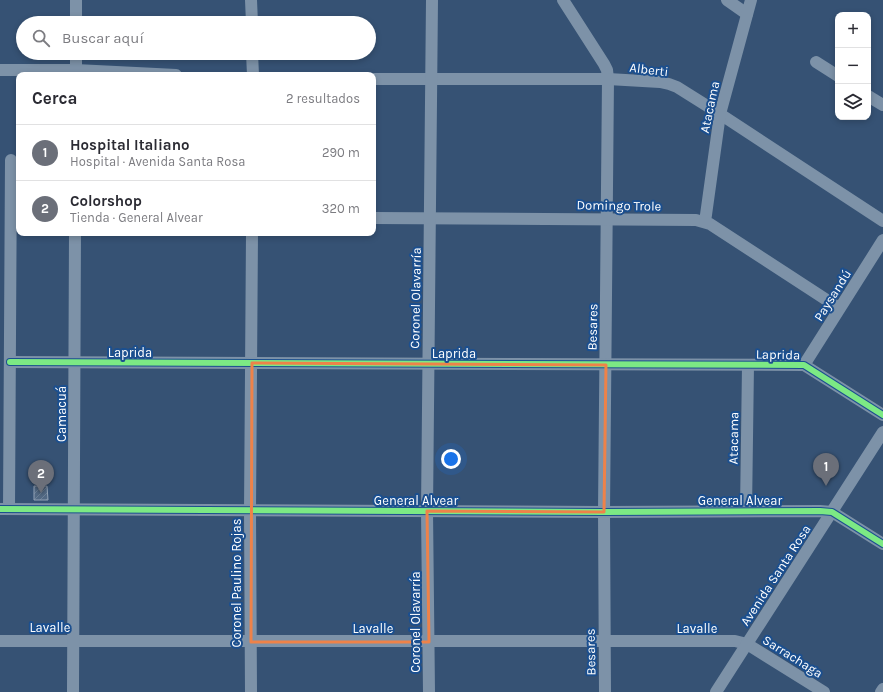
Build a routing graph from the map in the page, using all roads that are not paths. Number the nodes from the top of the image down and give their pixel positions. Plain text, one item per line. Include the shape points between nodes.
1 (76, 0) edge
2 (251, 0) edge
3 (432, 0) edge
4 (563, 0) edge
5 (726, 0) edge
6 (751, 0) edge
7 (747, 14) junction
8 (76, 16) edge
9 (252, 16) edge
10 (76, 60) edge
11 (252, 60) edge
12 (816, 62) dead end
13 (0, 70) edge
14 (51, 72) edge
15 (76, 72) edge
16 (253, 72) edge
17 (835, 74) edge
18 (376, 79) edge
19 (608, 79) junction
20 (431, 80) junction
21 (871, 98) edge
22 (883, 105) edge
23 (720, 114) junction
24 (10, 160) edge
25 (10, 216) edge
26 (376, 218) edge
27 (430, 218) junction
28 (607, 219) junction
29 (883, 221) edge
30 (705, 222) junction
31 (75, 236) edge
32 (252, 236) edge
33 (883, 240) edge
34 (839, 308) junction
35 (5, 323) edge
36 (10, 362) junction
37 (75, 363) junction
38 (252, 363) junction
39 (428, 364) junction
40 (606, 365) junction
41 (748, 365) junction
42 (804, 365) junction
43 (883, 415) edge
44 (5, 416) edge
45 (883, 432) edge
46 (4, 510) edge
47 (74, 510) junction
48 (250, 511) junction
49 (427, 511) junction
50 (746, 511) junction
51 (604, 512) junction
52 (832, 512) junction
53 (883, 544) edge
54 (0, 641) edge
55 (73, 642) junction
56 (251, 642) junction
57 (429, 642) junction
58 (604, 642) junction
59 (746, 644) junction
60 (883, 689) edge
61 (73, 692) edge
62 (251, 692) edge
63 (429, 692) edge
64 (605, 692) edge
65 (716, 692) edge
66 (824, 692) edge
67 (881, 692) edge

1 - 8 street
2 - 9 street
3 - 20 street, Coronel Olavarría
4 - 19 street, Besares via 604,64
5 - 7 street
6 - 7 street, Atacama
7 - 23 street, Atacama
10 - 15 street
11 - 16 street
12 - 17 street
13 - 14 street
18 - 20 street, Alberti
19 - 20 street, Alberti
19 - 23 street, Alberti via 669,84
19 - 28 street, Besares
20 - 27 street, Coronel Olavarría
21 - 22 street
23 - 29 street, Alberti
23 - 30 street, Atacama
24 - 25 street
25 - 35 street
26 - 27 street, Domingo Trole
27 - 28 street, Domingo Trole
27 - 39 street, Coronel Olavarría
28 - 30 street, Domingo Trole
28 - 40 street, Besares
30 - 34 street, Domingo Trole
31 - 37 street, Camacuá
32 - 38 street, Coronel Paulino Rojas
33 - 34 street, Paysandú
34 - 42 street, Paysandú
35 - 36 street
36 - 37 street, Laprida
36 - 44 street
37 - 38 street, Laprida
37 - 47 street, Camacuá
38 - 39 street, Laprida
38 - 48 street, Coronel Paulino Rojas
39 - 40 street, Laprida
39 - 49 street, Coronel Olavarría
40 - 41 street, Laprida
40 - 51 street, Besares
41 - 42 street, Laprida
41 - 50 street, Atacama
42 - 43 street, Laprida
44 - 46 street
45 - 52 street, Avenida Santa Rosa
46 - 47 street, General Alvear
47 - 48 street, General Alvear
47 - 55 street, Camacuá
48 - 49 street, General Alvear
48 - 56 street, Coronel Paulino Rojas
49 - 51 street, General Alvear
49 - 57 street, Coronel Olavarría
50 - 51 street, General Alvear
50 - 52 street, General Alvear
51 - 58 street, Besares
52 - 53 street
52 - 59 street, Avenida Santa Rosa
54 - 55 street, Lavalle
55 - 56 street, Lavalle
55 - 61 street, Camacuá
56 - 57 street, Lavalle
56 - 62 street, Coronel Paulino Rojas
57 - 58 street, Lavalle
57 - 63 street, Coronel Olavarría
58 - 59 street, Lavalle via 735,641
58 - 64 street, Besares
59 - 65 street, Avenida Santa Rosa
59 - 66 street, Sarrachaga
60 - 67 street

